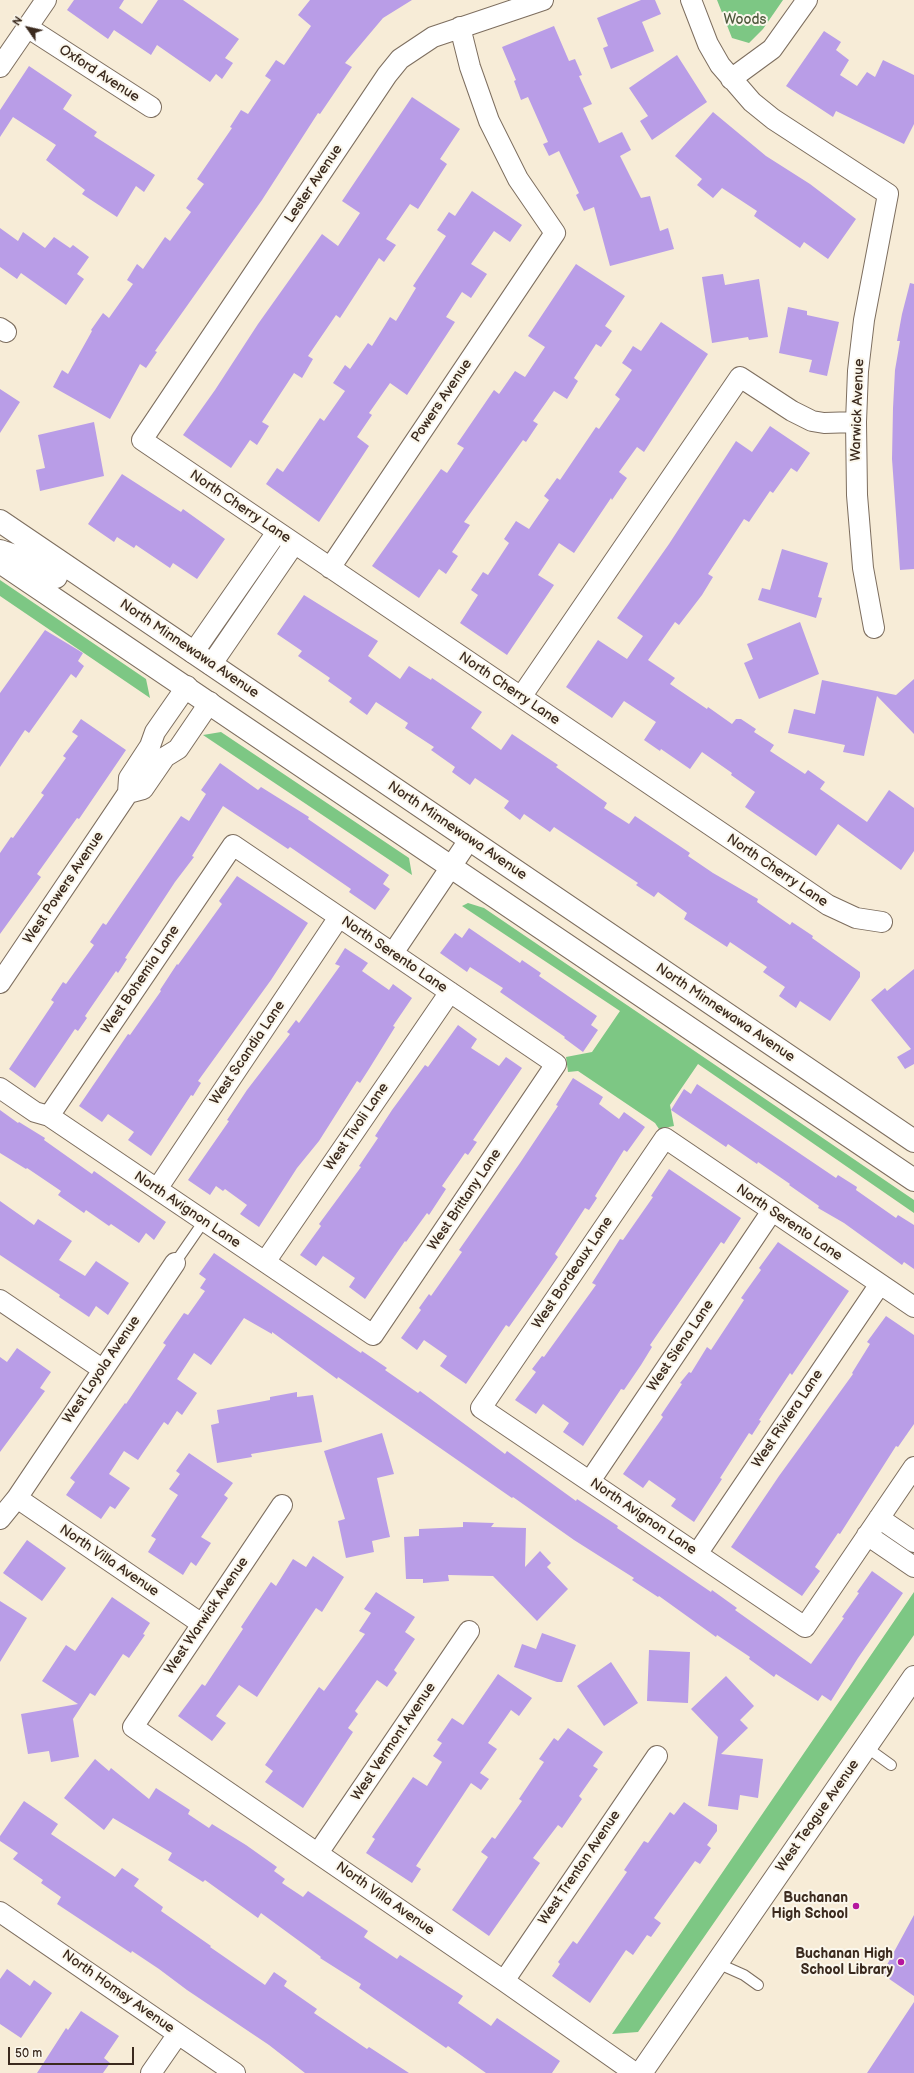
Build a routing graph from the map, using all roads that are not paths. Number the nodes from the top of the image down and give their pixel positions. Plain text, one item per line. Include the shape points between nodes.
1 (46, 0) edge
2 (543, 0) edge
3 (691, 0) edge
4 (807, 0) edge
5 (27, 27) junction
6 (460, 27) junction
7 (0, 67) edge
8 (731, 79) junction
9 (151, 107) dead end
10 (856, 422) junction
11 (142, 440) joint
12 (0, 522) edge
13 (277, 532) junction
14 (294, 544) junction
15 (0, 551) edge
16 (0, 562) edge
17 (330, 568) junction
18 (874, 628) dead end
19 (193, 653) junction
20 (211, 665) junction
21 (187, 686) junction
22 (521, 697) junction
23 (210, 702) junction
24 (158, 751) junction
25 (404, 794) junction
26 (469, 840) junction
27 (232, 845) joint
28 (451, 868) junction
29 (339, 917) junction
30 (882, 922) dead end
31 (393, 953) junction
32 (0, 983) edge
33 (450, 992) junction
34 (556, 1064) joint
35 (0, 1088) edge
36 (49, 1116) junction
37 (664, 1138) joint
38 (914, 1141) edge
39 (914, 1180) edge
40 (157, 1190) junction
41 (772, 1211) junction
42 (204, 1221) junction
43 (265, 1262) junction
44 (175, 1263) joint
45 (880, 1284) junction
46 (0, 1300) edge
47 (914, 1307) edge
48 (373, 1335) joint
49 (102, 1369) junction
50 (481, 1408) joint
51 (914, 1467) edge
52 (590, 1482) junction
53 (17, 1498) junction
54 (282, 1505) dead end
55 (879, 1518) junction
56 (0, 1519) edge
57 (867, 1535) junction
58 (914, 1542) edge
59 (697, 1554) junction
60 (914, 1567) edge
61 (202, 1624) junction
62 (469, 1631) dead end
63 (914, 1677) edge
64 (132, 1727) joint
65 (866, 1748) junction
66 (657, 1756) dead end
67 (891, 1765) dead end
68 (318, 1853) junction
69 (0, 1912) edge
70 (717, 1963) junction
71 (504, 1981) junction
72 (758, 1985) dead end
73 (178, 2034) junction
74 (151, 2073) edge
75 (235, 2073) edge
76 (635, 2073) edge
77 (641, 2073) edge

1 - 5 street
2 - 6 street, Lester Avenue
3 - 8 street via 708,44
4 - 8 street via 772,49
5 - 7 street
5 - 9 street, Oxford Avenue
6 - 11 street, Lester Avenue via 433,37 416,47 400,59 387,75
6 - 17 street, Powers Avenue via 470,67 489,121 518,179 555,233
8 - 10 street, Warwick Avenue via 752,102 773,119 888,194 864,320
10 - 18 street, Warwick Avenue via 857,495 863,568
10 - 22 street via 812,421 740,377
11 - 13 street, North Cherry Lane
12 - 19 main road, North Minnewawa Avenue
13 - 14 street, North Cherry Lane
13 - 19 street
14 - 17 street, North Cherry Lane
14 - 20 street
15 - 20 main road via 35,563 185,665 197,668
16 - 21 main road
17 - 22 street, North Cherry Lane
19 - 20 main road, North Minnewawa Avenue
20 - 25 main road, North Minnewawa Avenue
21 - 23 main road
21 - 24 street, West Powers Avenue via 155,732
21 - 25 main road via 203,681 212,684 352,776
22 - 30 street, North Cherry Lane via 828,905 856,918
23 - 24 street, West Powers Avenue via 178,748
23 - 28 main road
24 - 32 street, West Powers Avenue via 129,778 128,793
25 - 26 main road, North Minnewawa Avenue
26 - 28 street
26 - 38 main road, North Minnewawa Avenue
27 - 29 street, North Serento Lane
27 - 36 street, West Bohemia Lane
28 - 31 street
28 - 39 main road
29 - 31 street, North Serento Lane
29 - 40 street, West Scandia Lane
31 - 33 street, North Serento Lane
33 - 34 street, North Serento Lane
33 - 43 street, West Tivoli Lane
34 - 48 street, West Brittany Lane
35 - 36 street, North Avignon Lane via 35,1112
36 - 40 street, North Avignon Lane
37 - 41 street, North Serento Lane
37 - 50 street, West Bordeaux Lane
40 - 42 street, North Avignon Lane
41 - 45 street, North Serento Lane
41 - 52 street, West Siena Lane
42 - 43 street, North Avignon Lane
42 - 44 lane, West Loyola Avenue
43 - 48 street, North Avignon Lane
44 - 49 street, West Loyola Avenue
45 - 47 street, North Serento Lane
45 - 59 street, West Riviera Lane
46 - 49 street
49 - 53 street, West Loyola Avenue
50 - 52 street, North Avignon Lane
51 - 55 street
52 - 59 street, North Avignon Lane
53 - 56 street, West Loyola Avenue
53 - 61 street, North Villa Avenue
54 - 61 street, West Warwick Avenue
55 - 57 street
55 - 58 street
57 - 59 street, North Avignon Lane via 804,1627
57 - 60 street
61 - 64 street, West Warwick Avenue
62 - 68 street, West Vermont Avenue
63 - 65 main road, West Teague Avenue
64 - 68 street, North Villa Avenue
65 - 67 lane
65 - 70 main road, West Teague Avenue
66 - 71 street, West Trenton Avenue
68 - 71 street, North Villa Avenue
69 - 73 street, North Homsy Avenue
70 - 72 lane via 744,1975
70 - 77 main road, West Teague Avenue
71 - 76 street, North Villa Avenue
73 - 74 street
73 - 75 street, North Homsy Avenue

